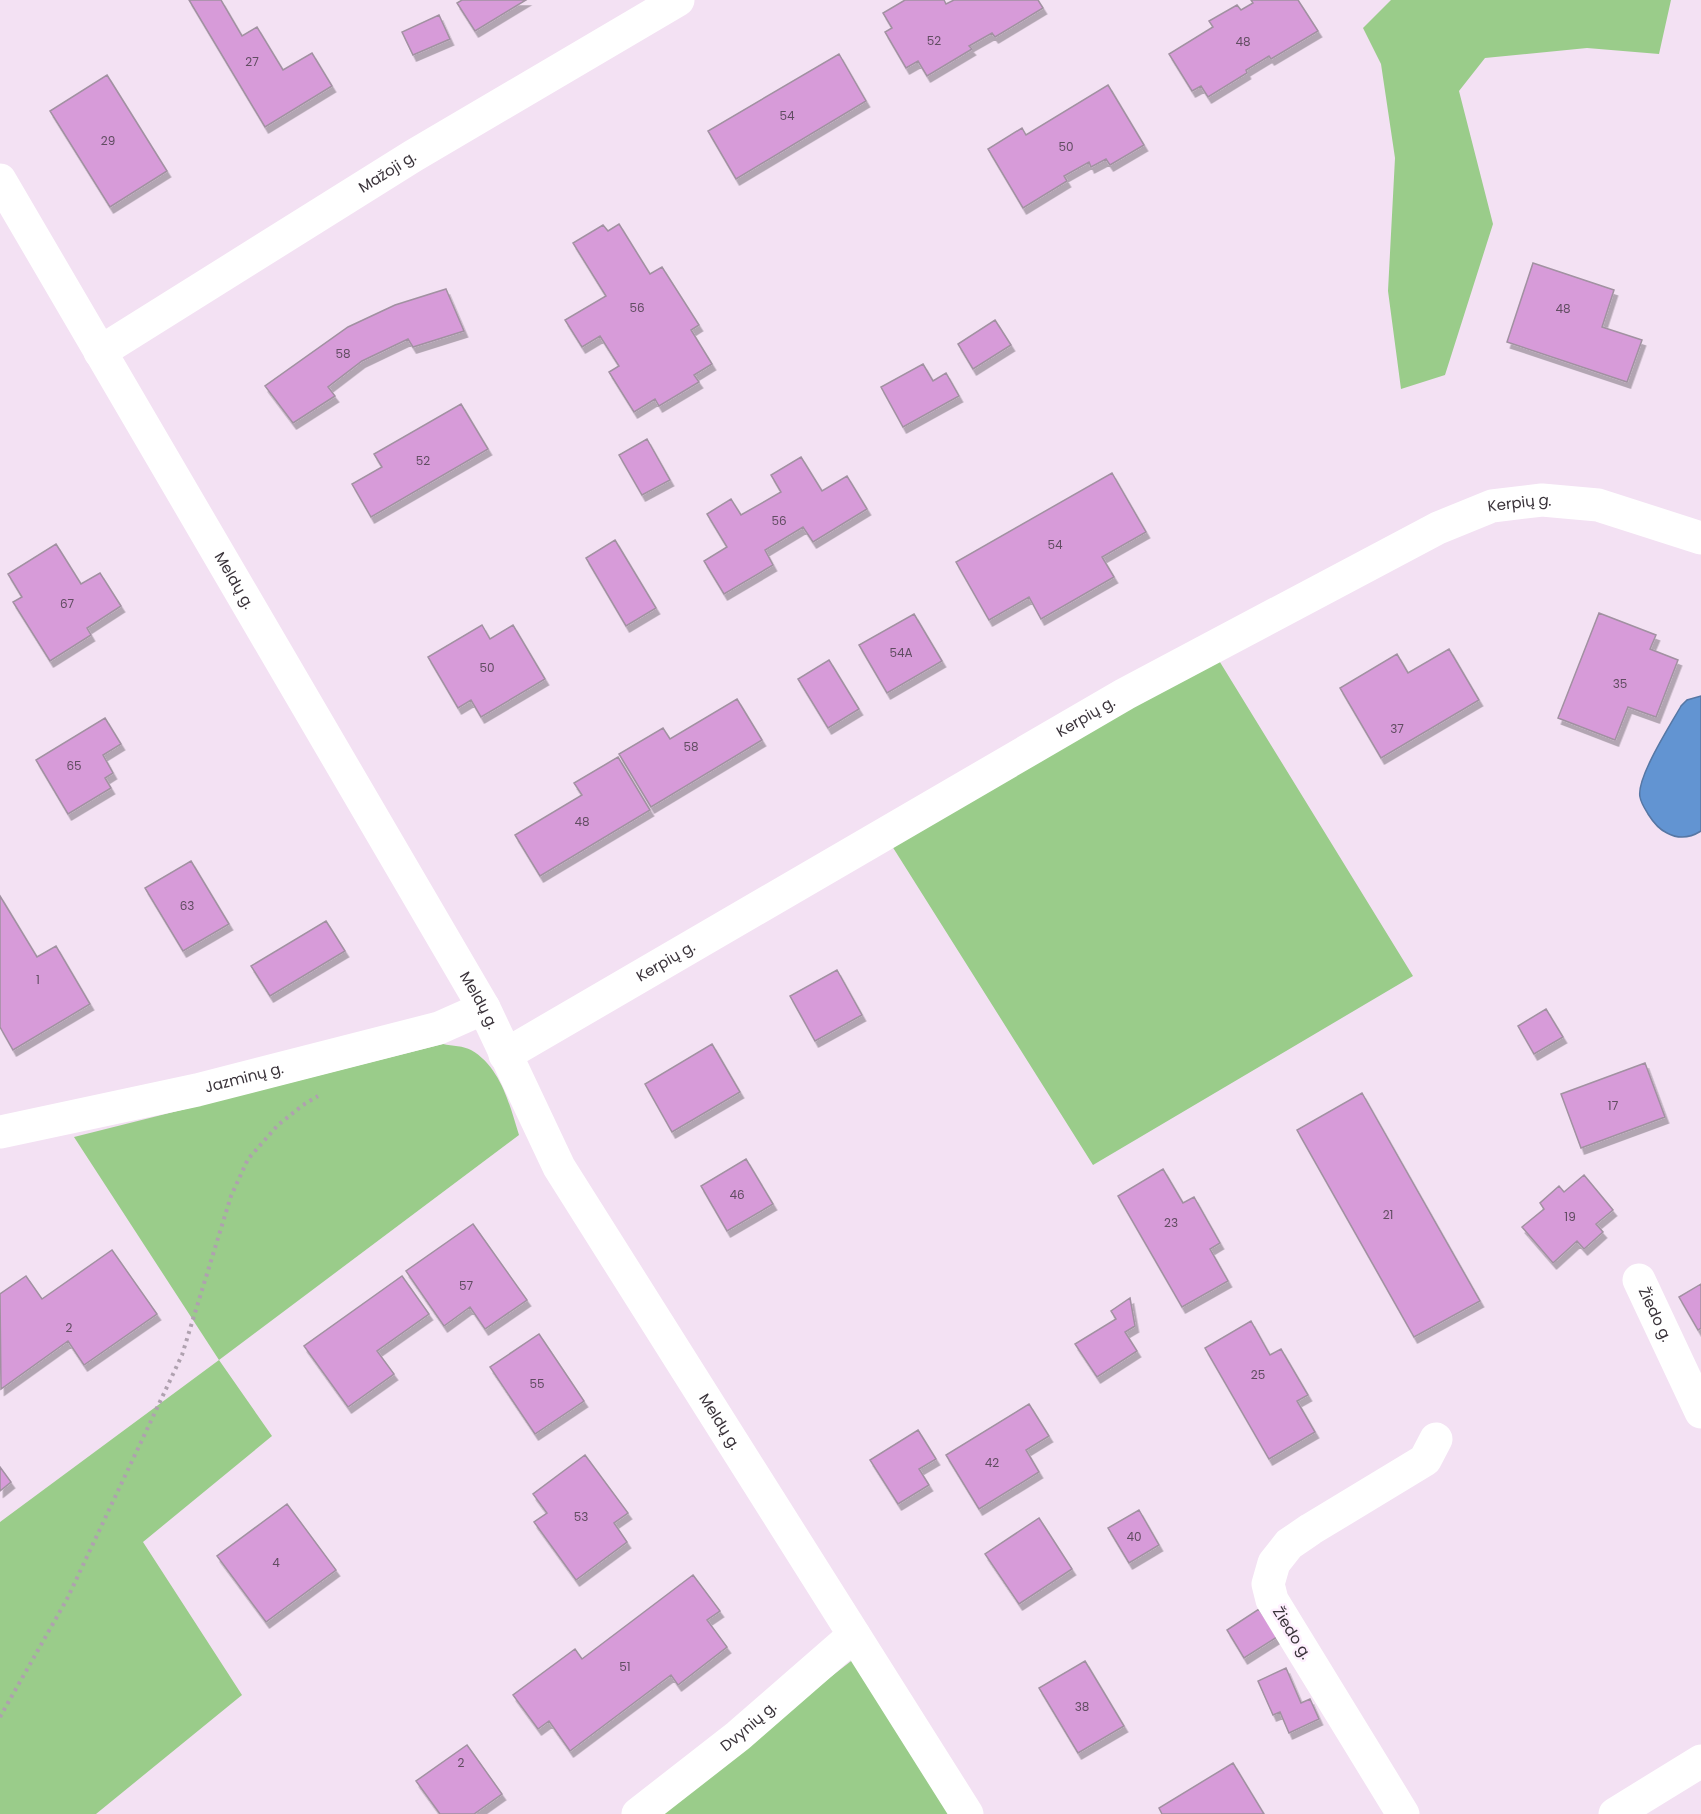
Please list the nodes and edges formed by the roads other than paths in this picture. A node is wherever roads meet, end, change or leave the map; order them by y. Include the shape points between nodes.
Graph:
1 (678, 0) edge
2 (0, 180) edge
3 (100, 352) junction
4 (1701, 538) edge
5 (484, 1008) junction
6 (505, 1055) junction
7 (0, 1132) edge
8 (1639, 1280) dead end
9 (1701, 1412) edge
10 (1436, 1438) dead end
11 (854, 1635) junction
12 (1701, 1761) edge
13 (638, 1814) edge
14 (967, 1814) edge
15 (1403, 1814) edge
16 (1615, 1814) edge

1 - 3 street, Mažoji g. via 412,157
2 - 3 street, Meldų g.
3 - 5 street, Meldų g.
4 - 6 street, Kerpių g. via 1598,506 1542,500 1492,506 1438,528 1125,694
5 - 6 street, Meldų g.
5 - 7 street, Jazminų g. via 439,1028 197,1090
6 - 11 street, Meldų g. via 559,1167
8 - 9 street, Žiedo g.
10 - 15 street, Žiedo g. via 1425,1460 1289,1545 1274,1563 1268,1584 1272,1600
11 - 13 street, Dvynių g. via 738,1736
11 - 14 street, Meldų g.
12 - 16 street

